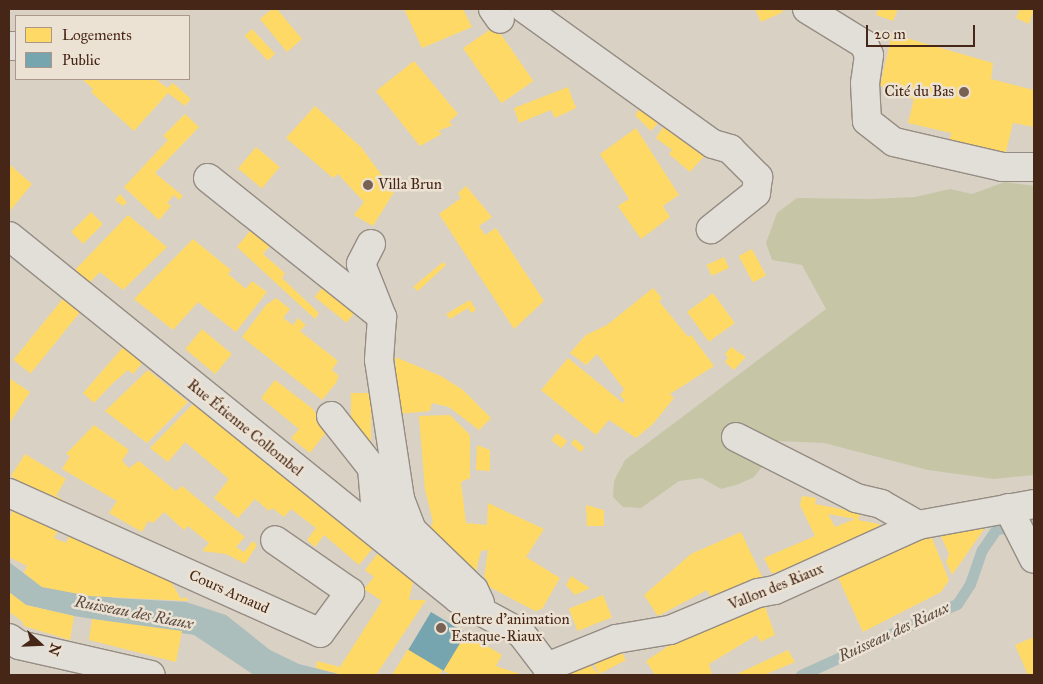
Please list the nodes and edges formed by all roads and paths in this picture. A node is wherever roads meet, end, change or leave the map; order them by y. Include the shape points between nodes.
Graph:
1 (525, 9) edge
2 (808, 9) edge
3 (1034, 167) edge
4 (208, 178) dead end
5 (711, 230) dead end
6 (9, 236) edge
7 (371, 244) dead end
8 (382, 317) junction
9 (331, 416) dead end
10 (736, 437) dead end
11 (9, 493) edge
12 (1018, 510) edge
13 (918, 525) junction
14 (412, 530) junction
15 (275, 540) dead end
16 (1032, 554) edge
17 (486, 613) junction
18 (9, 638) edge
19 (548, 671) edge
20 (151, 675) edge

1 - 5 street via 713,144 730,148 758,176 756,193
2 - 3 street via 864,44 869,55 865,84 867,121 894,142 1002,167
4 - 8 street
6 - 17 street, Rue Étienne Collombel via 458,599
7 - 8 street via 362,264
8 - 14 street via 379,360 386,418 400,499
9 - 14 street via 372,468 376,500 389,518
10 - 13 street via 856,498 881,504
11 - 15 street, Cours Arnaud via 320,633 350,592
12 - 13 street, Vallon des Riaux
12 - 16 street
13 - 19 street, Vallon des Riaux via 775,590 758,593 670,630 616,639
14 - 17 street via 474,590
17 - 19 street, Rue Étienne Collombel via 521,633
18 - 20 street via 19,645

